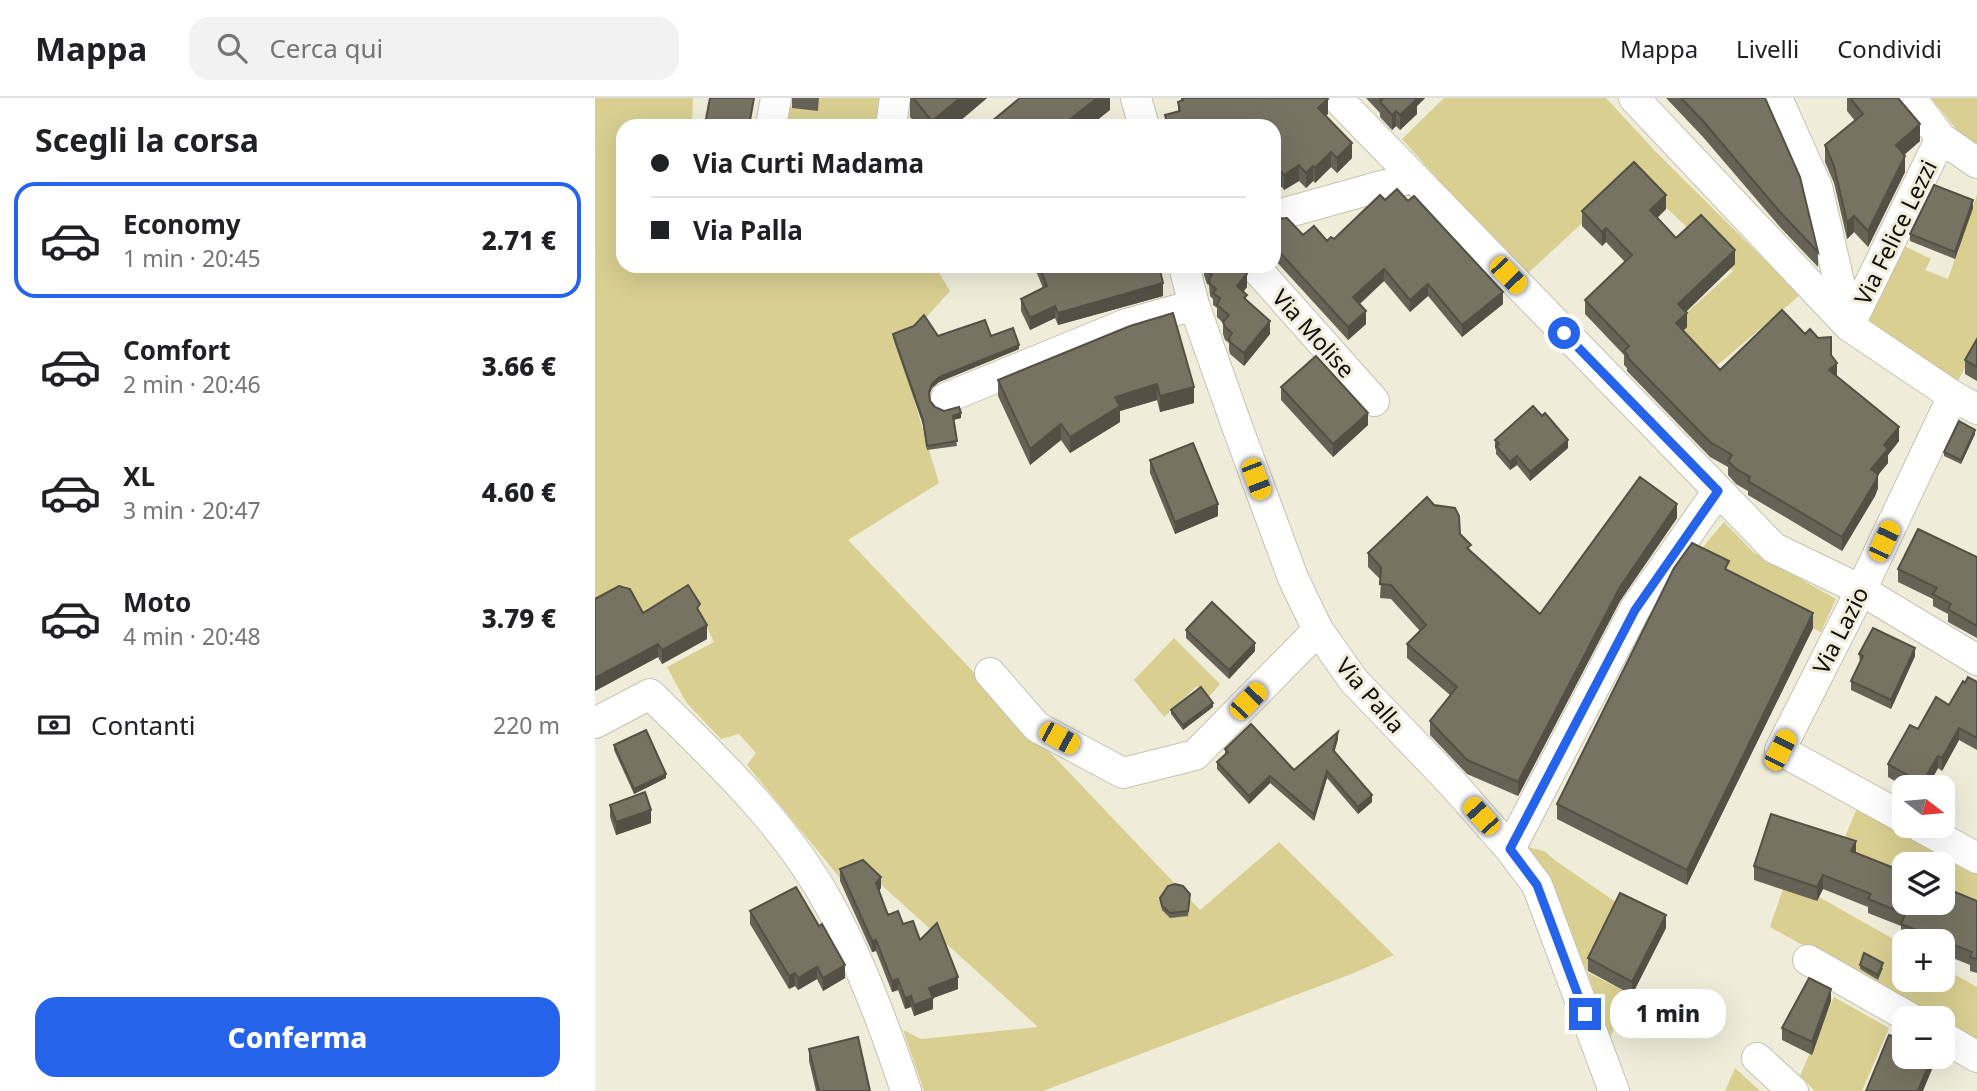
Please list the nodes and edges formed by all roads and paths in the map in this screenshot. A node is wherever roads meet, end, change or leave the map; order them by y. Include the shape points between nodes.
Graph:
1 (776, 98) edge
2 (895, 98) edge
3 (1338, 98) edge
4 (1634, 98) edge
5 (1777, 98) edge
6 (1911, 98) edge
7 (772, 119) edge
8 (892, 119) edge
9 (1941, 138) junction
10 (1977, 163) edge
11 (1414, 177) junction
12 (1281, 214) edge
13 (1186, 273) edge
14 (1260, 273) edge
15 (1194, 305) junction
16 (1849, 326) junction
17 (946, 398) dead end
18 (1374, 401) dead end
19 (1965, 403) edge
20 (1718, 491) junction
21 (1861, 590) junction
22 (1318, 630) junction
23 (1977, 660) edge
24 (990, 673) dead end
25 (595, 723) edge
26 (1892, 811) edge
27 (1941, 838) edge
28 (1510, 849) junction
29 (1977, 858) edge
30 (1808, 960) dead end
31 (1892, 1008) edge
32 (1955, 1044) edge
33 (1977, 1057) edge
34 (1757, 1058) dead end
35 (906, 1091) edge
36 (1614, 1091) edge
37 (1793, 1091) edge

1 - 7 street
2 - 8 street
3 - 11 street
4 - 16 street
5 - 16 street via 1817,187
6 - 9 street
9 - 10 street
9 - 16 street, Via Felice Lezzi
11 - 12 street
11 - 20 street
13 - 15 street, Via Palla
14 - 18 street, Via Molise
15 - 17 street via 1124,325
15 - 22 street, Via Palla via 1293,578
16 - 19 street
19 - 21 street, Via Lazio
20 - 21 street via 1774,548
20 - 28 street via 1635,610
21 - 23 street
21 - 26 street, Via Lazio via 1780,750
22 - 24 street via 1195,755 1123,773 1037,727
22 - 28 street, Via Palla via 1353,681
25 - 35 street via 650,694 723,765 784,836 829,903 880,1013
27 - 29 street
28 - 36 street, Via Palla via 1537,885
30 - 31 street
32 - 33 street
34 - 37 street

